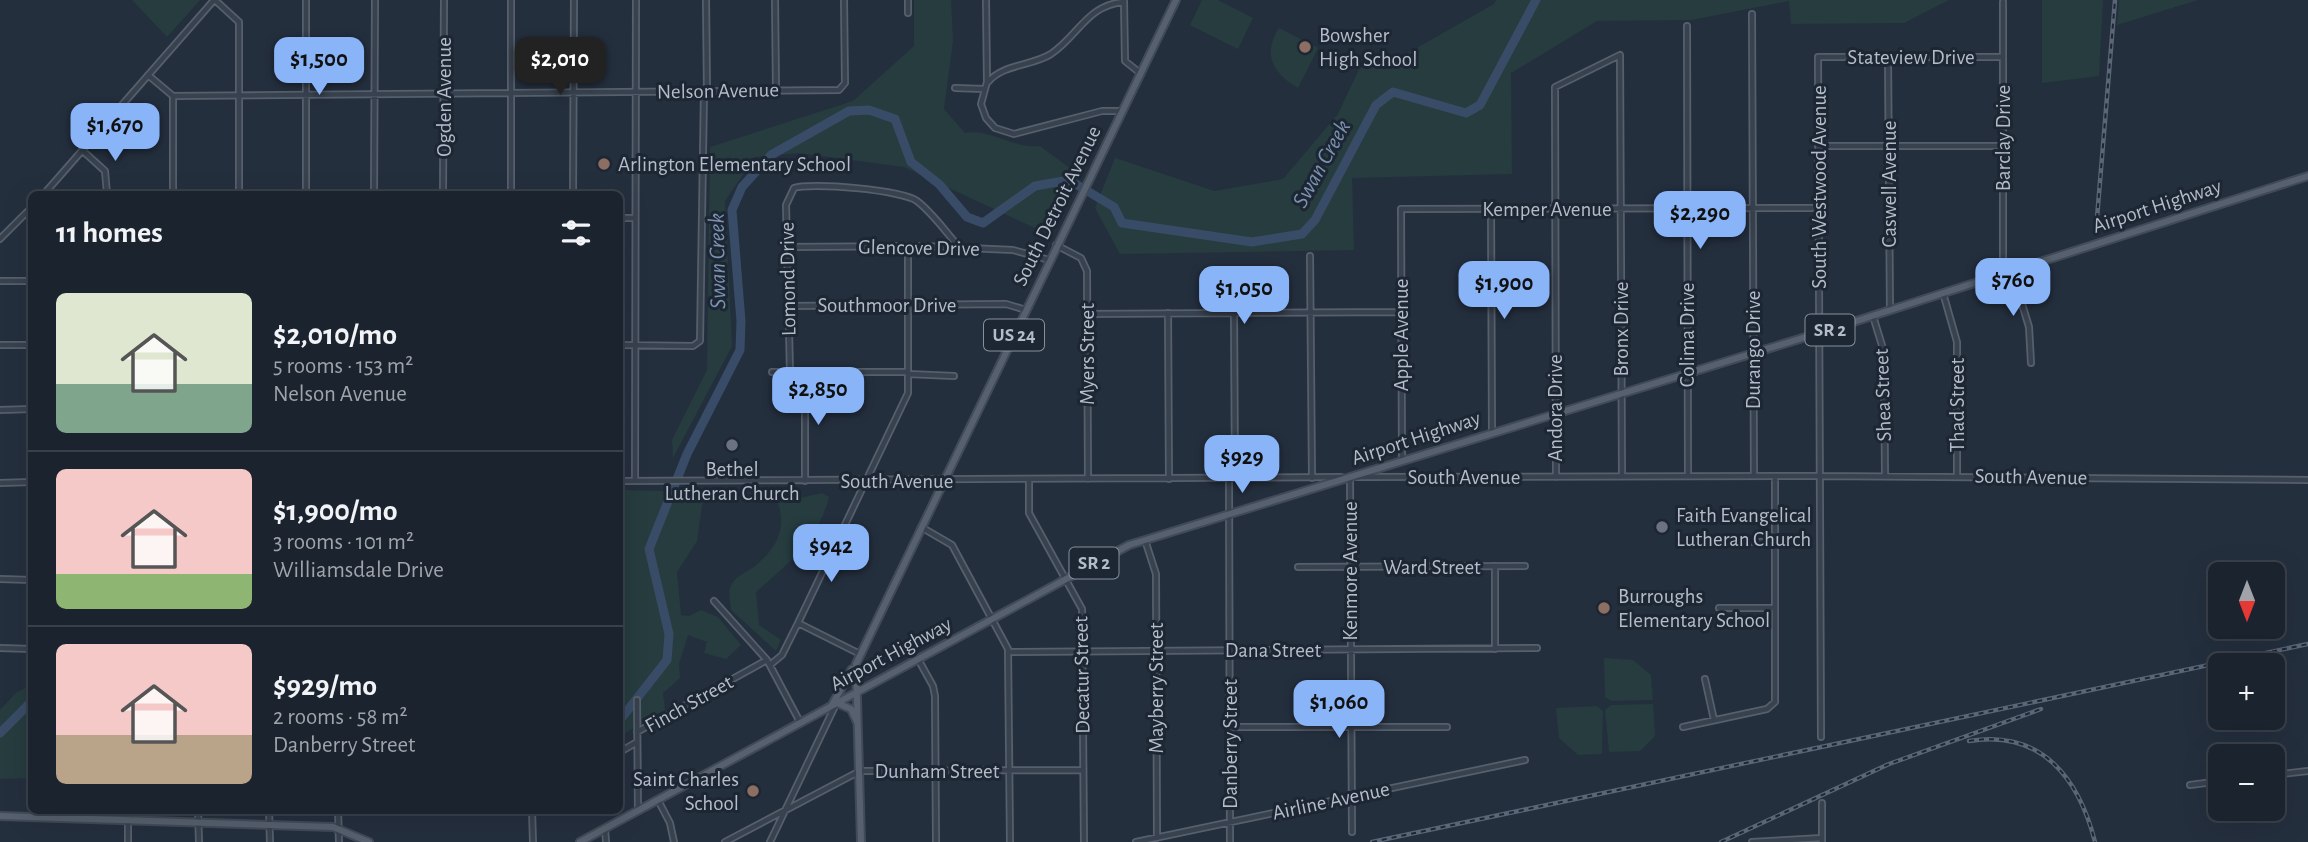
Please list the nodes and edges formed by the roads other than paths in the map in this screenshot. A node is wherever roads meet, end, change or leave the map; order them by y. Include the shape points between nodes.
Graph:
1 (215, 0) edge
2 (306, 0) edge
3 (375, 0) edge
4 (444, 0) edge
5 (512, 0) edge
6 (574, 0) edge
7 (636, 0) edge
8 (706, 0) edge
9 (775, 0) edge
10 (845, 0) edge
11 (908, 0) edge
12 (986, 0) edge
13 (1177, 0) edge
14 (1124, 1) edge
15 (2003, 2) edge
16 (908, 13) dead end
17 (1752, 14) dead end
18 (1687, 26) dead end
19 (1818, 57) joint
20 (1888, 57) junction
21 (2003, 57) junction
22 (1140, 73) junction
23 (148, 75) junction
24 (987, 82) junction
25 (1555, 87) joint
26 (955, 89) dead end
27 (984, 89) junction
28 (776, 90) junction
29 (706, 91) junction
30 (573, 92) junction
31 (635, 92) junction
32 (444, 93) junction
33 (511, 93) junction
34 (375, 94) junction
35 (306, 95) junction
36 (173, 96) junction
37 (239, 96) junction
38 (1122, 111) junction
39 (1818, 146) junction
40 (1889, 146) junction
41 (2003, 146) junction
42 (83, 152) junction
43 (2308, 176) edge
44 (47, 191) edge
45 (107, 191) edge
46 (173, 191) edge
47 (239, 191) edge
48 (306, 191) edge
49 (374, 191) edge
50 (443, 191) edge
51 (511, 191) edge
52 (573, 191) edge
53 (1687, 208) junction
54 (1753, 208) junction
55 (1818, 208) junction
56 (1401, 209) joint
57 (1491, 209) junction
58 (1555, 209) junction
59 (1621, 209) junction
60 (28, 211) edge
61 (623, 218) edge
62 (635, 218) junction
63 (0, 239) edge
64 (908, 246) junction
65 (1056, 246) junction
66 (788, 247) junction
67 (961, 249) junction
68 (1310, 256) dead end
69 (1049, 260) junction
70 (2011, 271) junction
71 (2003, 274) junction
72 (0, 281) edge
73 (28, 281) edge
74 (1943, 293) junction
75 (789, 306) junction
76 (908, 306) junction
77 (1026, 310) junction
78 (1890, 311) junction
79 (1401, 312) junction
80 (1168, 313) junction
81 (1234, 313) junction
82 (1311, 313) junction
83 (1087, 314) junction
84 (1873, 316) junction
85 (1819, 333) junction
86 (0, 345) edge
87 (28, 345) edge
88 (623, 345) edge
89 (635, 345) junction
90 (1754, 353) junction
91 (2031, 363) dead end
92 (772, 372) dead end
93 (790, 372) junction
94 (805, 372) junction
95 (908, 373) junction
96 (1687, 373) junction
97 (954, 376) dead end
98 (1621, 393) junction
99 (28, 409) edge
100 (0, 410) edge
101 (1555, 413) junction
102 (1492, 433) junction
103 (1402, 460) junction
104 (1622, 476) junction
105 (1688, 476) junction
106 (1754, 476) junction
107 (1775, 476) junction
108 (1820, 476) junction
109 (1885, 476) junction
110 (1350, 477) junction
111 (1556, 477) junction
112 (1958, 477) junction
113 (1232, 478) junction
114 (1312, 478) junction
115 (1088, 479) junction
116 (1169, 479) junction
117 (944, 480) junction
118 (1029, 480) junction
119 (2308, 480) edge
120 (623, 481) edge
121 (635, 481) junction
122 (805, 481) junction
123 (867, 481) junction
124 (28, 482) edge
125 (0, 483) edge
126 (1229, 513) junction
127 (922, 527) junction
128 (1145, 540) junction
129 (1719, 542) dead end
130 (1775, 542) junction
131 (1495, 566) junction
132 (1525, 566) dead end
133 (1297, 567) dead end
134 (1350, 567) junction
135 (1065, 578) junction
136 (0, 579) edge
137 (28, 580) edge
138 (714, 601) dead end
139 (1719, 608) dead end
140 (1776, 608) junction
141 (992, 619) junction
142 (798, 623) junction
143 (0, 648) edge
144 (1537, 648) dead end
145 (28, 649) edge
146 (1351, 649) junction
147 (1495, 649) junction
148 (1082, 650) junction
149 (1156, 650) junction
150 (1230, 650) junction
151 (1008, 652) junction
152 (860, 654) junction
153 (918, 659) junction
154 (769, 662) junction
155 (856, 664) junction
156 (1706, 679) dead end
157 (856, 692) junction
158 (637, 700) dead end
159 (834, 704) junction
160 (1714, 720) junction
161 (800, 722) junction
162 (1447, 726) dead end
163 (1230, 727) junction
164 (1351, 727) junction
165 (1683, 727) dead end
166 (860, 730) junction
167 (637, 732) junction
168 (1821, 737) dead end
169 (637, 742) junction
170 (623, 750) edge
171 (1525, 760) dead end
172 (936, 770) junction
173 (1009, 770) junction
174 (1083, 770) junction
175 (860, 771) junction
176 (2308, 771) edge
177 (2285, 774) edge
178 (2208, 783) edge
179 (2190, 785) dead end
180 (1352, 797) junction
181 (658, 800) junction
182 (1822, 803) dead end
183 (785, 810) junction
184 (638, 811) junction
185 (71, 814) edge
186 (198, 814) edge
187 (269, 814) edge
188 (338, 814) edge
189 (532, 814) edge
190 (0, 816) edge
191 (128, 820) junction
192 (1230, 822) junction
193 (198, 823) junction
194 (269, 825) junction
195 (338, 828) junction
196 (605, 828) junction
197 (1352, 832) dead end
198 (1157, 838) junction
199 (1822, 840) edge
200 (128, 842) edge
201 (198, 842) edge
202 (270, 842) edge
203 (339, 842) edge
204 (369, 842) edge
205 (533, 842) edge
206 (580, 842) edge
207 (606, 842) edge
208 (674, 842) edge
209 (725, 842) edge
210 (770, 842) edge
211 (861, 842) edge
212 (936, 842) edge
213 (1010, 842) edge
214 (1084, 842) edge
215 (1136, 842) edge
216 (1230, 842) edge
217 (1752, 842) edge

1 - 23 street
1 - 37 street via 239,22
2 - 35 street
3 - 34 street
4 - 32 street, Ogden Avenue
5 - 33 street
6 - 30 street
7 - 31 street
8 - 29 street
9 - 28 street
10 - 28 street, Nelson Avenue via 843,88
11 - 16 street
12 - 24 street
13 - 22 main road, South Detroit Avenue / US 24
14 - 22 street via 1125,61
14 - 24 street via 1091,13 1048,56 996,74
15 - 21 street, Barclay Drive
17 - 54 street, Durango Drive
18 - 53 street, Colima Drive
19 - 20 street, Stateview Drive
19 - 39 street, South Westwood Avenue
20 - 21 street, Stateview Drive
20 - 40 street, Caswell Avenue
21 - 41 street, Barclay Drive
22 - 38 main road, South Detroit Avenue / US 24
23 - 36 street
23 - 42 street
24 - 27 street
25 - 58 street, Andora Drive
25 - 59 street, Bronx Drive via 1620,55
26 - 27 street
27 - 38 street via 981,104 986,118 1008,134 1102,111
28 - 29 street, Nelson Avenue
29 - 31 street, Nelson Avenue
29 - 89 street via 702,336 697,345
30 - 31 street, Nelson Avenue
30 - 33 street, Nelson Avenue
30 - 52 street
31 - 62 street
32 - 33 street, Nelson Avenue
32 - 34 street, Nelson Avenue
32 - 50 street, Ogden Avenue
33 - 51 street
34 - 35 street, Nelson Avenue
34 - 49 street
35 - 37 street, Nelson Avenue
35 - 48 street
36 - 37 street, Nelson Avenue
36 - 46 street
37 - 47 street
38 - 65 main road, South Detroit Avenue / US 24
39 - 40 street
39 - 55 street, South Westwood Avenue
40 - 41 street
40 - 78 street, Caswell Avenue
41 - 71 street, Barclay Drive
42 - 44 street
42 - 45 street via 105,171
43 - 70 main road, Airport Highway / SR 2
53 - 54 street, Kemper Avenue
53 - 59 street, Kemper Avenue
53 - 96 street, Colima Drive
54 - 55 street, Kemper Avenue
54 - 90 street, Durango Drive
55 - 85 street, South Westwood Avenue
56 - 57 street, Kemper Avenue
56 - 79 street, Apple Avenue
57 - 58 street, Kemper Avenue
57 - 102 street
58 - 59 street, Kemper Avenue
58 - 101 street, Andora Drive
59 - 98 street, Bronx Drive
60 - 63 street
61 - 62 street
62 - 89 street
64 - 66 street, Glencove Drive
64 - 67 street, Glencove Drive
64 - 76 street
65 - 69 main road, South Detroit Avenue / US 24
65 - 83 street, Myers Street via 1085,263
66 - 67 street, Lomond Drive via 786,205 794,188 811,185 906,195
66 - 75 street, Lomond Drive
67 - 69 street, Glencove Drive via 1023,251
68 - 82 street
69 - 77 main road, South Detroit Avenue / US 24
70 - 71 main road, Airport Highway / SR 2
70 - 91 street via 2029,327
71 - 74 main road, Airport Highway / SR 2
72 - 73 street
74 - 78 main road, Airport Highway / SR 2
74 - 112 street, Thad Street via 1957,342
75 - 76 street, Southmoor Drive
75 - 93 street, Lomond Drive
76 - 77 street, Southmoor Drive via 1006,304
76 - 95 street
77 - 117 main road, South Detroit Avenue / US 24
78 - 84 main road, Airport Highway / SR 2
79 - 82 street
79 - 103 street, Apple Avenue
80 - 81 street
80 - 83 street
80 - 116 street
81 - 82 street
81 - 113 street, Danberry Street
82 - 114 street
83 - 115 street, Myers Street
84 - 85 main road, Airport Highway / SR 2
84 - 109 street, Shea Street via 1884,352
85 - 90 main road, Airport Highway / SR 2
85 - 108 street, South Westwood Avenue
86 - 87 street
88 - 89 street
89 - 121 street
90 - 96 main road, Airport Highway / SR 2
90 - 106 street, Durango Drive
92 - 93 street
93 - 94 street
94 - 95 street
94 - 122 street
95 - 97 street
95 - 123 street via 906,397
96 - 98 main road, Airport Highway / SR 2
96 - 105 street, Colima Drive
98 - 101 main road, Airport Highway / SR 2
98 - 104 street, Bronx Drive
99 - 100 street
101 - 102 main road, Airport Highway / SR 2
101 - 111 street, Andora Drive
102 - 103 main road, Airport Highway / SR 2
103 - 110 main road, Airport Highway / SR 2
104 - 105 street, South Avenue
104 - 111 street, South Avenue
105 - 106 street, South Avenue
106 - 107 street, South Avenue
107 - 108 street, South Avenue
107 - 130 street
108 - 109 street, South Avenue
108 - 168 street, South Westwood Avenue
109 - 112 street, South Avenue
110 - 111 street, South Avenue
110 - 114 street, South Avenue
110 - 126 main road, Airport Highway / SR 2
110 - 134 street, Kenmore Avenue
112 - 119 street, South Avenue
113 - 114 street, South Avenue
113 - 116 street, South Avenue
113 - 126 street, Danberry Street
115 - 116 street, South Avenue
115 - 118 street, South Avenue
117 - 118 street, South Avenue
117 - 123 street, South Avenue
117 - 127 main road, South Detroit Avenue / US 24
118 - 135 street, Decatur Street via 1029,513
120 - 121 street, South Avenue
121 - 122 street, South Avenue
122 - 123 street, South Avenue
123 - 142 street
124 - 125 street
126 - 128 main road, Airport Highway / SR 2
126 - 150 street, Danberry Street
127 - 141 street via 952,545
127 - 152 main road, South Detroit Avenue / US 24
128 - 135 main road, Airport Highway / SR 2
128 - 149 street, Mayberry Street via 1156,574
129 - 130 street
130 - 140 street
131 - 132 street, Ward Street
131 - 134 street, Ward Street
131 - 147 street
133 - 134 street, Ward Street
134 - 146 street, Kenmore Avenue
135 - 141 main road, Airport Highway / SR 2
135 - 148 street, Decatur Street via 1082,609
136 - 137 street
138 - 154 street
139 - 140 street
140 - 160 street via 1774,705
141 - 151 street
141 - 153 main road, Airport Highway / SR 2
142 - 152 street
142 - 154 street via 782,655
143 - 145 street
144 - 147 street, Dana Street
146 - 147 street, Dana Street
146 - 150 street, Dana Street
146 - 164 street, Kenmore Avenue
148 - 149 street, Dana Street
148 - 151 street, Dana Street
148 - 174 street, Decatur Street
149 - 150 street, Dana Street
149 - 198 street, Mayberry Street
150 - 163 street, Danberry Street
151 - 173 street
152 - 155 main road, US 24
153 - 157 main road, Airport Highway / SR 2
153 - 172 street via 933,686
154 - 161 street
154 - 167 street, Finch Street
155 - 157 main road, US 24
155 - 159 main road
156 - 160 street
157 - 159 main road, Airport Highway / SR 2
157 - 166 main road, US 24
158 - 167 street
159 - 161 main road, Airport Highway / SR 2
159 - 166 main road via 851,709
159 - 183 street
160 - 165 street
161 - 181 main road, Airport Highway / SR 2
162 - 164 street
163 - 164 street
163 - 192 street, Danberry Street
164 - 180 street, Kenmore Avenue
166 - 175 main road, US 24
167 - 169 street, Finch Street
169 - 170 street, Finch Street
169 - 184 street
171 - 180 street, Airline Avenue
172 - 173 street, Dunham Street
172 - 175 street, Dunham Street
172 - 212 street
173 - 174 street, Dunham Street
173 - 213 street
174 - 214 street, Decatur Street
175 - 183 street, Dunham Street
175 - 211 main road, US 24
176 - 177 street
178 - 179 street
180 - 192 street, Airline Avenue
180 - 197 street, Kenmore Avenue
181 - 184 main road, Airport Highway / SR 2
181 - 208 street
182 - 199 street
183 - 209 street, Dunham Street
183 - 210 street
184 - 196 main road, Airport Highway / SR 2
185 - 190 main road
185 - 191 main road
186 - 193 street
187 - 194 street
188 - 195 street
189 - 205 street
191 - 193 main road
191 - 200 street
192 - 198 street, Airline Avenue
192 - 216 street, Danberry Street
193 - 194 main road
193 - 201 street
194 - 195 main road
194 - 202 street
195 - 203 street
195 - 204 main road
196 - 206 main road, Airport Highway / SR 2
196 - 207 street
198 - 215 street, Airline Avenue
199 - 217 street

